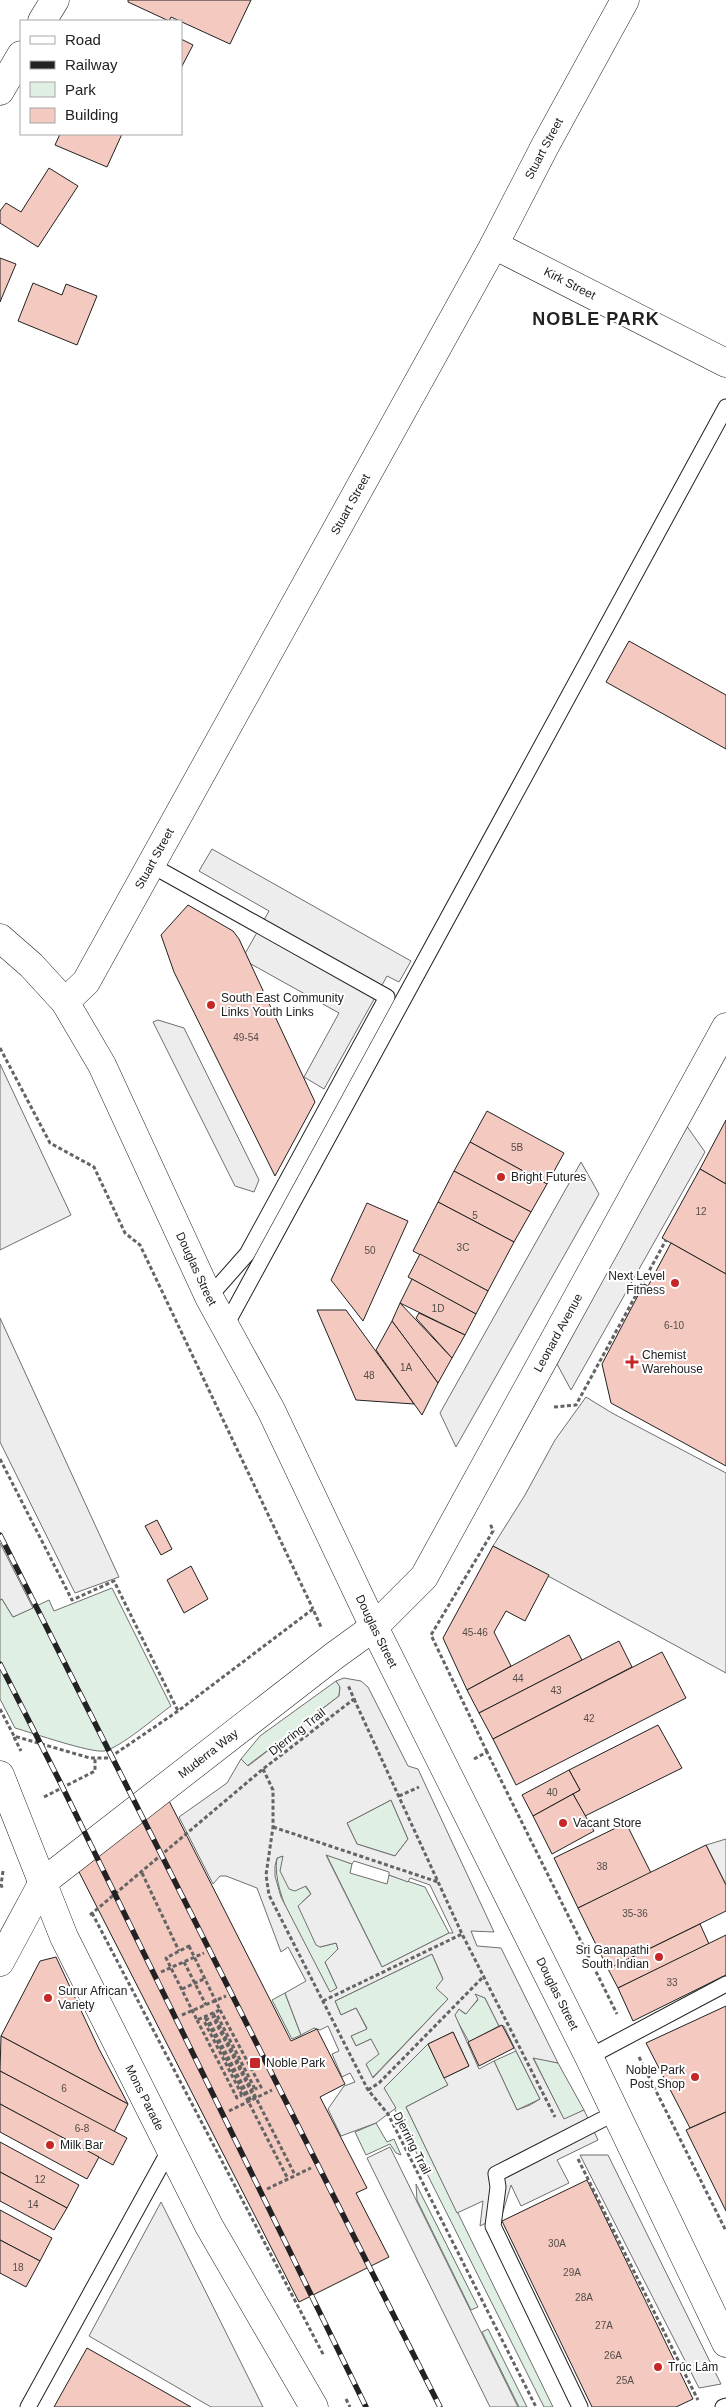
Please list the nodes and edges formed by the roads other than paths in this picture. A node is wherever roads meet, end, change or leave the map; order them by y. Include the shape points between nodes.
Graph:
1 (55, 0) edge
2 (625, 0) edge
3 (43, 20) edge
4 (20, 58) edge
5 (0, 91) edge
6 (494, 245) junction
7 (726, 363) edge
8 (726, 407) edge
9 (151, 865) junction
10 (0, 938) edge
11 (65, 1002) junction
12 (726, 1027) edge
13 (209, 1297) junction
14 (225, 1327) junction
15 (374, 1627) junction
16 (1, 1781) edge
17 (43, 1882) junction
18 (0, 1962) edge
19 (726, 1984) edge
20 (589, 2057) junction
21 (615, 2113) junction
22 (170, 2149) junction
23 (726, 2343) edge
24 (28, 2407) edge
25 (314, 2407) edge
26 (580, 2407) edge

1 - 3 street
2 - 6 street, Stuart Street via 544,146
4 - 5 street
6 - 7 street, Kirk Street
6 - 9 street, Stuart Street
8 - 14 lane
9 - 11 street, Stuart Street via 86,982
9 - 13 lane via 387,996 247,1254
10 - 11 street, Douglas Street via 31,965
11 - 13 street, Douglas Street via 102,1065
12 - 15 street, Leonard Avenue via 424,1577
13 - 14 street, Douglas Street
14 - 15 street, Douglas Street via 271,1410
15 - 17 street, Muderra Way
15 - 20 street, Douglas Street
16 - 17 street, Mons Parade
17 - 18 street
17 - 22 street, Mons Parade via 64,1936
19 - 20 lane
20 - 21 street, Douglas Street
21 - 23 street, Douglas Street
21 - 26 lane via 496,2174 498,2187 493,2226
22 - 24 lane
22 - 25 street, Mons Parade via 217,2240

